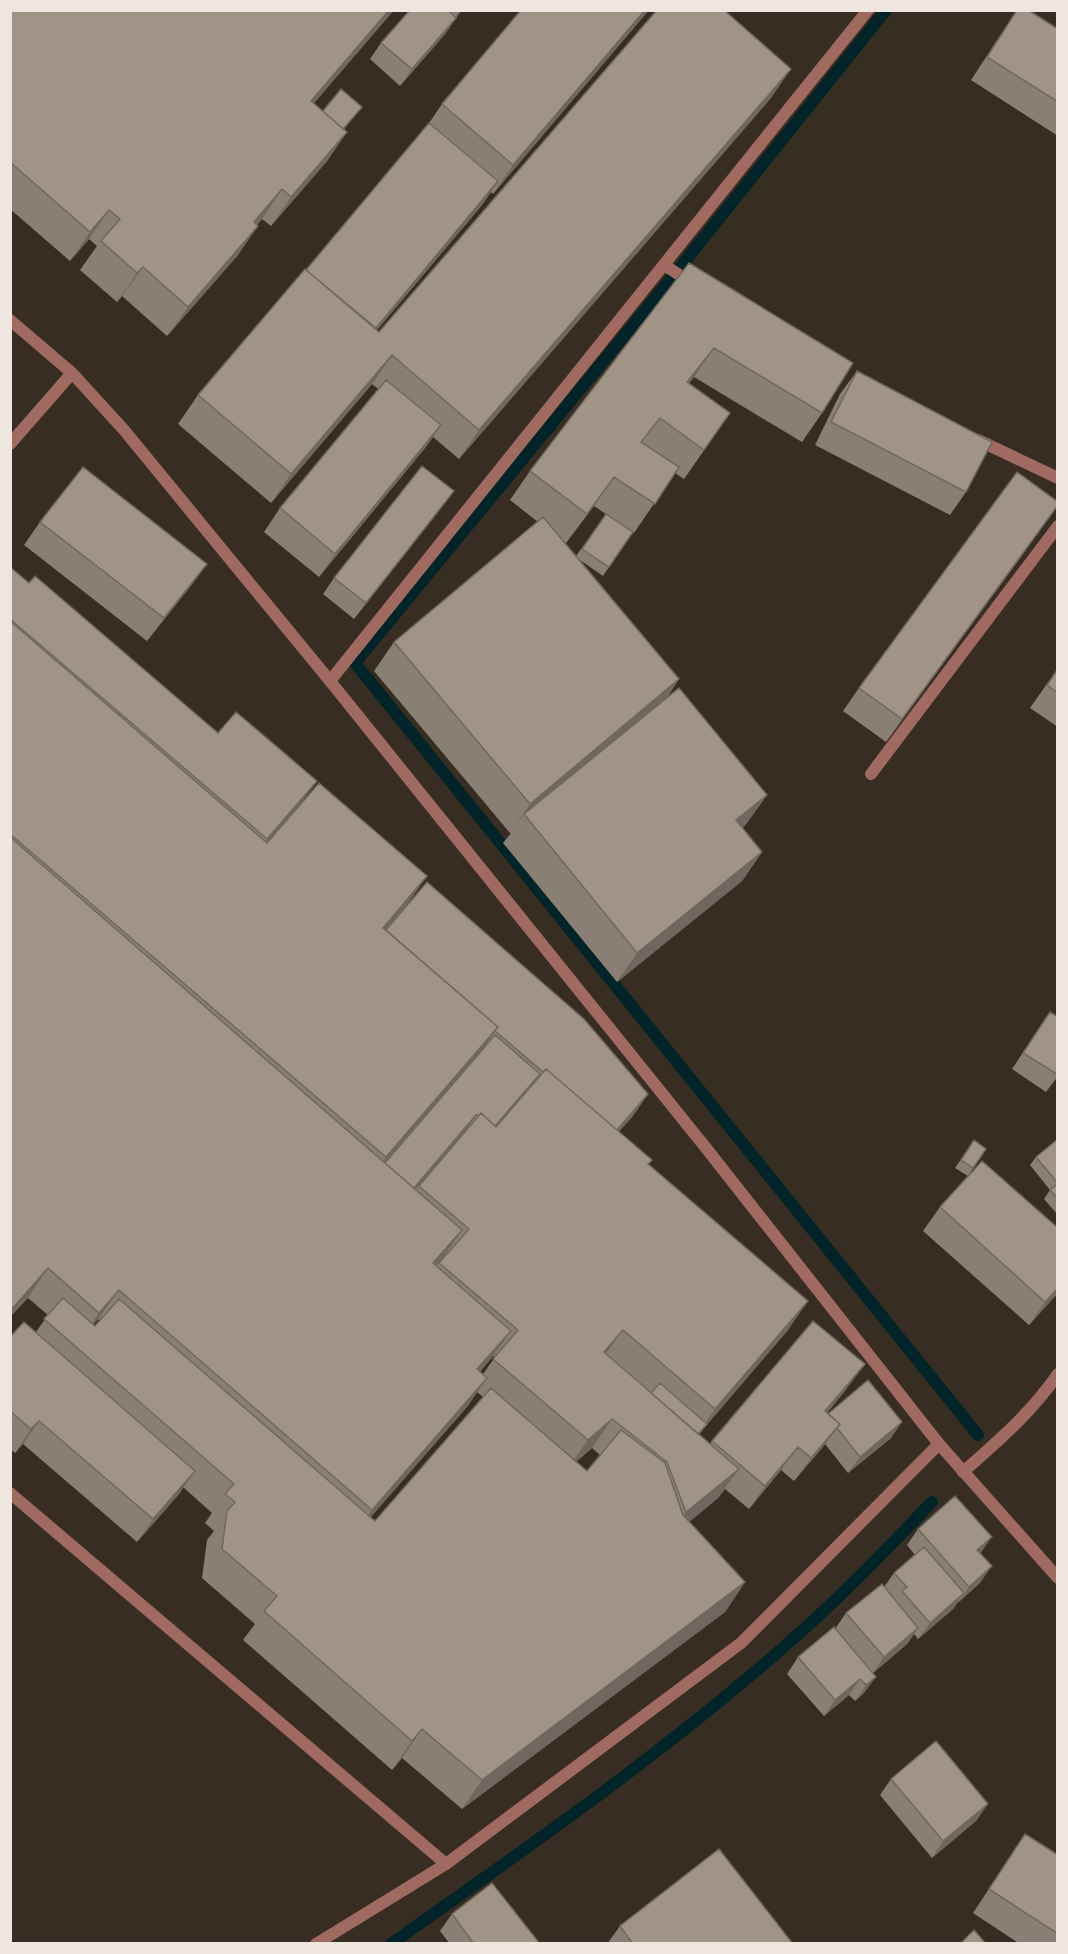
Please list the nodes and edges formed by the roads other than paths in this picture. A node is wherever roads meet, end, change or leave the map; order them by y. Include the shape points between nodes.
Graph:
1 (868, 10) edge
2 (667, 267) junction
3 (702, 289) edge
4 (10, 320) edge
5 (72, 373) junction
6 (972, 437) edge
7 (10, 444) edge
8 (1058, 478) edge
9 (1058, 526) edge
10 (330, 681) junction
11 (871, 774) dead end
12 (1058, 1374) edge
13 (939, 1444) junction
14 (963, 1472) junction
15 (10, 1493) edge
16 (1058, 1578) edge
17 (446, 1864) junction
18 (316, 1944) edge

1 - 2 street
2 - 3 street
2 - 10 street
4 - 5 street
5 - 7 street
5 - 10 street via 124,430
6 - 8 street
9 - 11 street
10 - 13 street
12 - 14 street via 1039,1400
13 - 14 street
13 - 17 street via 741,1643
14 - 16 street
15 - 17 street
17 - 18 street

